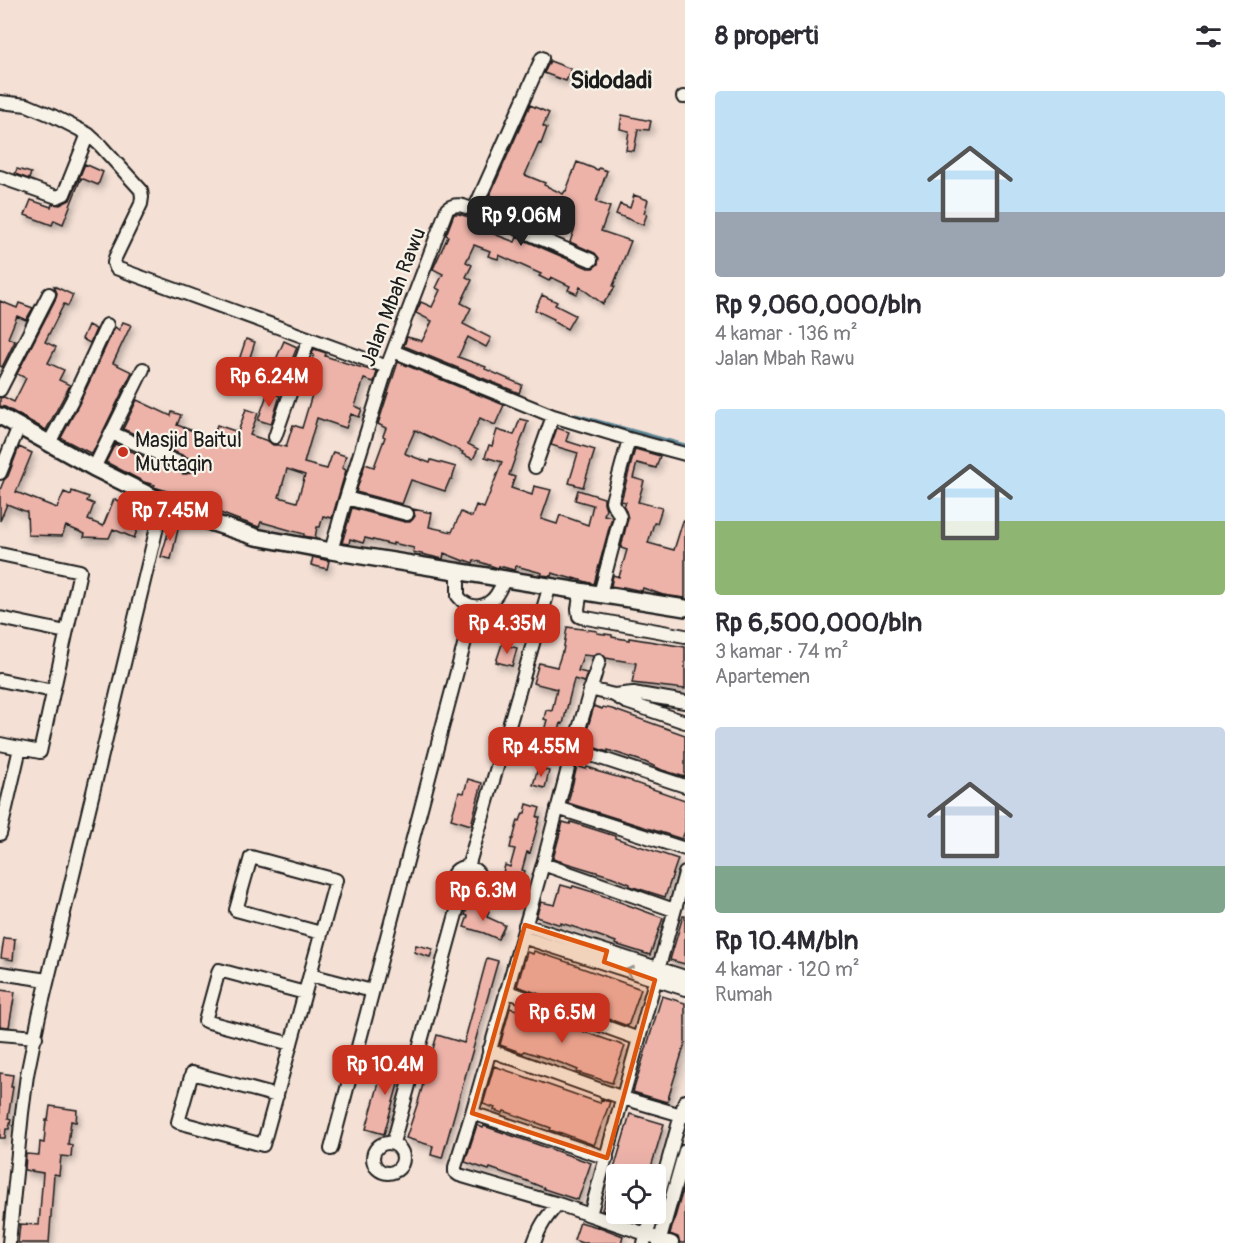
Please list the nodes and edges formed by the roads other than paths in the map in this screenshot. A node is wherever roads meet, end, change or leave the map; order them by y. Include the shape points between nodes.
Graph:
1 (542, 58) dead end
2 (0, 102) edge
3 (87, 137) junction
4 (0, 177) edge
5 (474, 210) junction
6 (591, 261) dead end
7 (49, 294) dead end
8 (107, 325) dead end
9 (308, 342) junction
10 (393, 351) junction
11 (387, 367) junction
12 (143, 369) dead end
13 (0, 390) edge
14 (0, 416) edge
15 (553, 416) junction
16 (19, 426) junction
17 (112, 433) junction
18 (275, 437) dead end
19 (629, 439) junction
20 (49, 443) junction
21 (685, 454) edge
22 (186, 466) dead end
23 (536, 467) dead end
24 (94, 468) junction
25 (0, 473) edge
26 (346, 498) junction
27 (163, 502) junction
28 (407, 514) dead end
29 (331, 550) junction
30 (0, 554) edge
31 (458, 571) junction
32 (505, 579) junction
33 (550, 585) junction
34 (581, 590) junction
35 (600, 594) junction
36 (474, 607) junction
37 (685, 608) edge
38 (0, 618) edge
39 (66, 632) junction
40 (685, 636) edge
41 (600, 661) dead end
42 (0, 680) edge
43 (590, 689) junction
44 (53, 691) junction
45 (614, 695) junction
46 (685, 702) edge
47 (685, 722) edge
48 (0, 744) edge
49 (20, 748) junction
50 (573, 749) junction
51 (685, 786) edge
52 (557, 808) junction
53 (0, 834) edge
54 (685, 849) edge
55 (543, 864) junction
56 (468, 867) junction
57 (685, 873) edge
58 (461, 896) junction
59 (674, 910) junction
60 (524, 931) junction
61 (321, 933) junction
62 (0, 973) edge
63 (657, 974) junction
64 (310, 975) junction
65 (685, 977) edge
66 (0, 980) edge
67 (46, 984) junction
68 (685, 989) edge
69 (372, 991) junction
70 (506, 991) junction
71 (305, 993) junction
72 (0, 1034) edge
73 (36, 1037) junction
74 (639, 1039) junction
75 (291, 1044) junction
76 (489, 1050) junction
77 (277, 1096) junction
78 (623, 1098) junction
79 (685, 1101) edge
80 (472, 1113) junction
81 (683, 1115) edge
82 (393, 1143) dead end
83 (331, 1149) dead end
84 (685, 1151) edge
85 (607, 1158) junction
86 (666, 1171) edge
87 (558, 1204) junction
88 (590, 1215) junction
89 (650, 1224) edge
90 (645, 1239) edge
91 (664, 1242) edge
92 (9, 1243) edge
93 (534, 1243) edge

1 - 5 street
2 - 3 street via 27,105
3 - 4 street via 61,196
3 - 9 street via 100,145 141,190 141,204 115,258 116,268
5 - 6 street
5 - 10 street, Jalan Mbah Rawu via 458,204 447,209
7 - 13 street
8 - 20 street
9 - 11 street
9 - 18 street
10 - 11 street, Jalan Mbah Rawu
10 - 15 street
11 - 26 street, Jalan Mbah Rawu
12 - 17 street
14 - 16 street
15 - 19 street
15 - 23 street
16 - 20 street
16 - 25 street
17 - 22 street
17 - 24 street
19 - 21 street
19 - 35 street via 612,501 620,518
20 - 24 street
24 - 27 street
26 - 28 street
26 - 29 street, Jalan Mbah Rawu
27 - 29 street via 256,537
27 - 67 street
29 - 31 street
30 - 39 street via 80,571
31 - 32 street
31 - 36 street via 458,596
32 - 33 street
32 - 36 street via 494,599
33 - 34 street
33 - 56 street
34 - 35 street
34 - 40 street via 581,617
35 - 37 street
36 - 69 street
38 - 39 street
39 - 44 street
41 - 43 street
42 - 44 street
43 - 45 street
43 - 50 street
44 - 49 street via 40,752
45 - 46 street via 633,693
45 - 47 street
48 - 49 street
49 - 53 street
50 - 51 street
50 - 52 street
52 - 54 street
52 - 55 street
55 - 59 street
55 - 60 street
56 - 58 street via 461,867 452,876 452,888
56 - 58 street via 480,874 482,882 475,894
57 - 59 street
58 - 82 street
59 - 63 street
60 - 63 street
60 - 70 street
61 - 61 street via 336,880 251,857 237,910
61 - 64 street
62 - 67 street
63 - 65 street
63 - 68 street
63 - 74 street
64 - 69 street
64 - 71 street
66 - 67 street
67 - 73 street
69 - 83 street
70 - 74 street
70 - 76 street
71 - 75 street
71 - 75 street via 219,970 207,1010 205,1021
72 - 73 street
73 - 92 street via 22,1113
74 - 78 street
75 - 77 street
76 - 78 street
76 - 80 street
77 - 77 street via 192,1073 178,1122 263,1144
78 - 81 street
78 - 85 street
79 - 81 street
80 - 85 street
80 - 87 street via 455,1172
81 - 86 street
84 - 91 street
85 - 88 street
87 - 88 street
87 - 93 street via 540,1226
88 - 90 street
89 - 90 street
90 - 91 street

